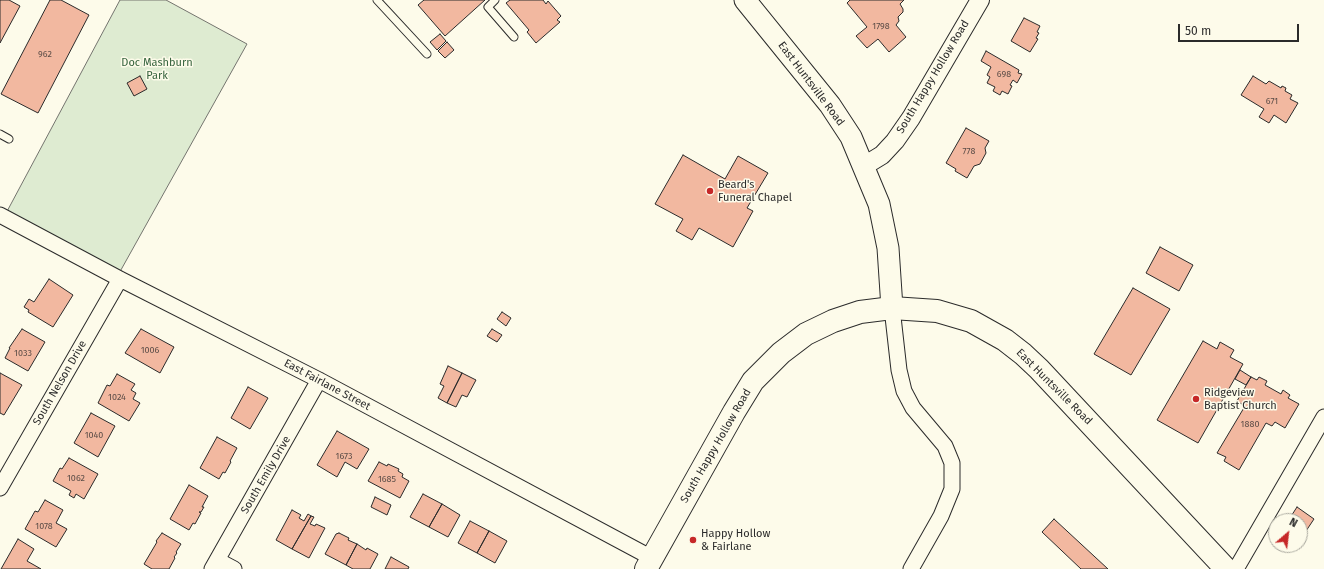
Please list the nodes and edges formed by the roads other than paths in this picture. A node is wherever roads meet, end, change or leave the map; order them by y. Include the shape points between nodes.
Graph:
1 (377, 0) edge
2 (495, 0) edge
3 (745, 0) edge
4 (980, 0) edge
5 (514, 37) dead end
6 (426, 54) dead end
7 (0, 134) edge
8 (9, 139) dead end
9 (864, 166) junction
10 (0, 215) edge
11 (120, 279) junction
12 (892, 308) junction
13 (319, 380) junction
14 (1324, 417) edge
15 (0, 488) edge
16 (215, 564) edge
17 (649, 564) edge
18 (234, 569) edge
19 (911, 569) edge
20 (1226, 569) edge
21 (1236, 569) edge

1 - 6 lane
2 - 5 lane via 488,6
3 - 9 main road, East Huntsville Road via 830,104 851,137
4 - 9 street, South Happy Hollow Road via 895,141 882,155
7 - 8 lane
9 - 12 main road, East Huntsville Road via 879,204 888,248
10 - 11 street, East Fairlane Street
11 - 13 street, East Fairlane Street
11 - 15 street, South Nelson Drive
12 - 17 main road, South Happy Hollow Road via 860,312 840,318 806,334 781,353 753,381
12 - 19 street via 904,391 913,408 945,446 952,463 952,489 941,516
12 - 20 main road, East Huntsville Road via 937,311 971,321 1005,340 1023,354
13 - 16 street, South Emily Drive
13 - 17 street, East Fairlane Street
14 - 21 street
16 - 18 street

